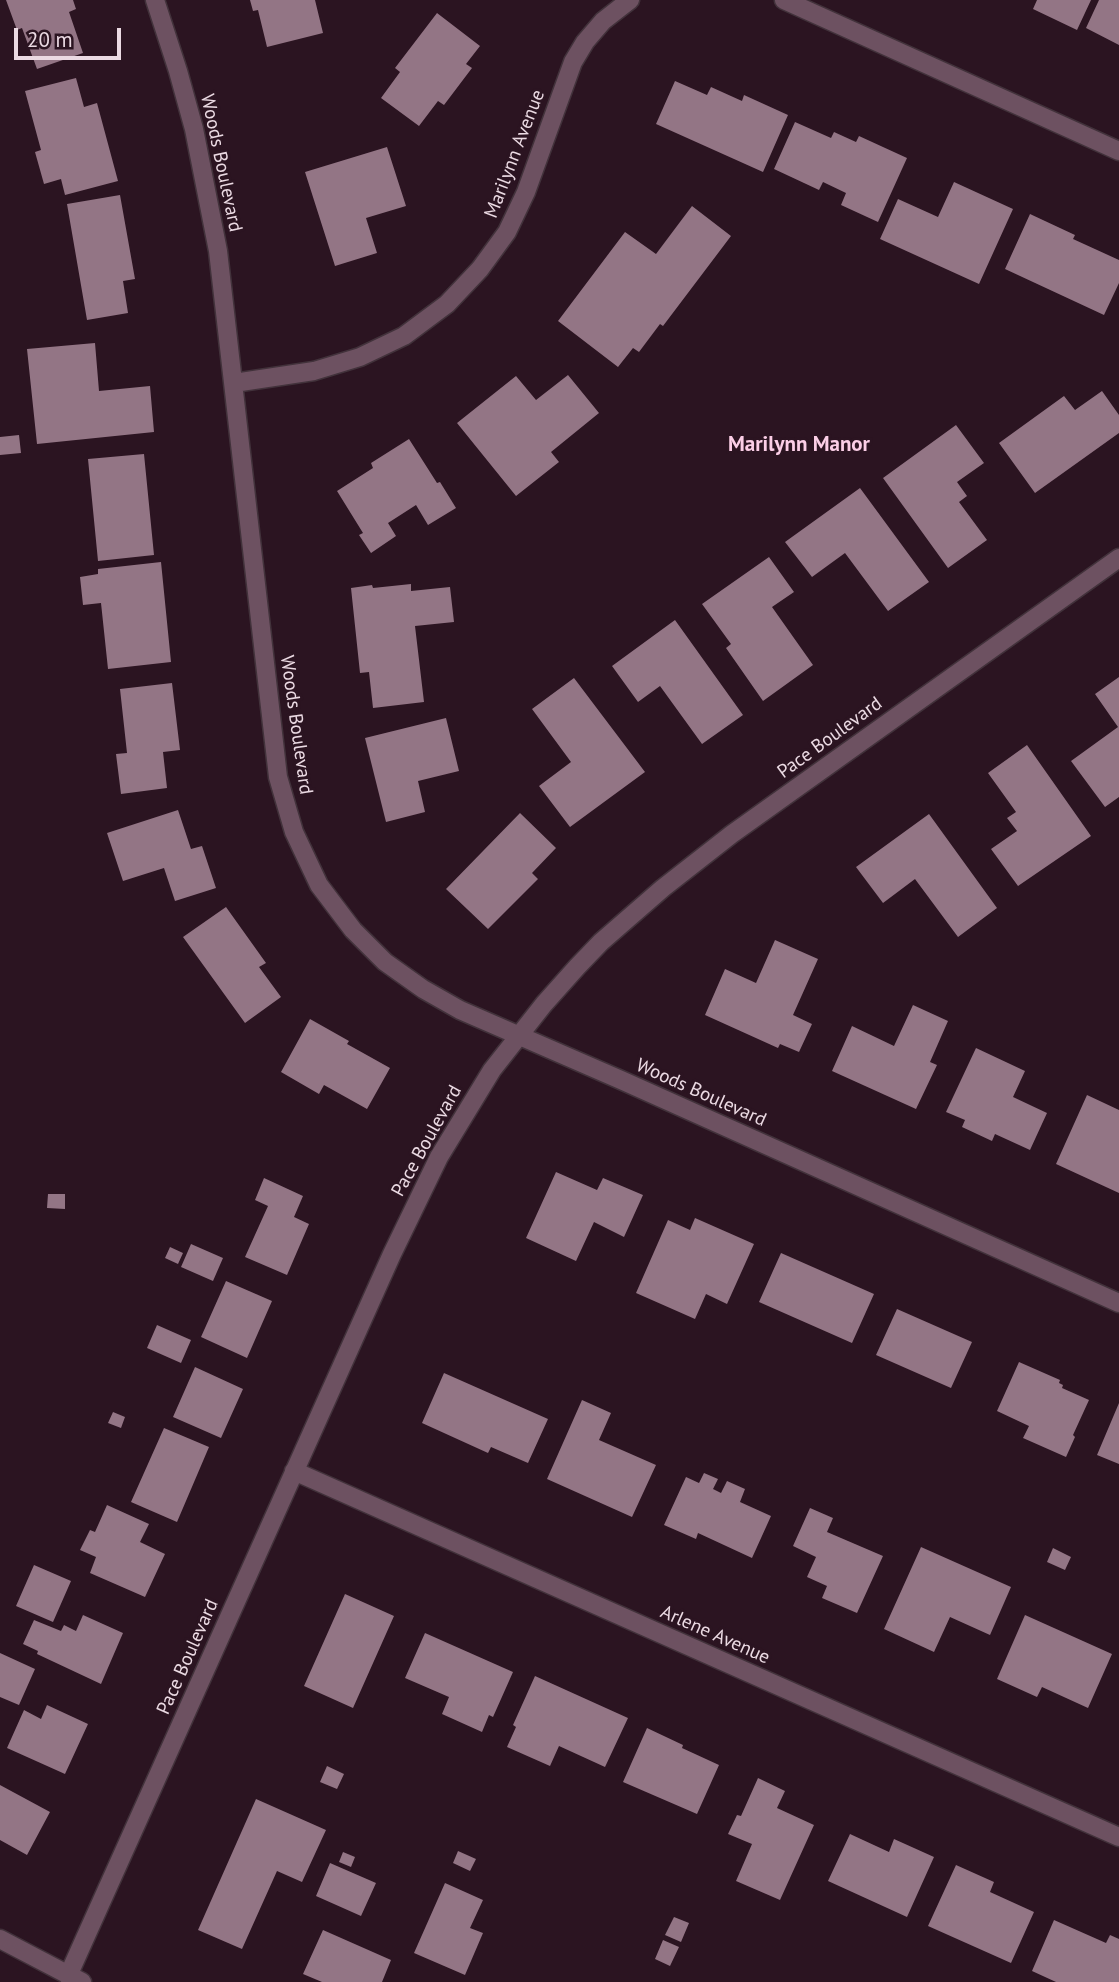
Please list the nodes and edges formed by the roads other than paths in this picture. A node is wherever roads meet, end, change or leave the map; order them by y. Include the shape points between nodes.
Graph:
1 (155, 0) edge
2 (629, 0) edge
3 (784, 0) edge
4 (1119, 151) edge
5 (234, 383) junction
6 (1119, 558) edge
7 (517, 1037) junction
8 (1119, 1303) edge
9 (294, 1471) junction
10 (1119, 1838) edge
11 (0, 1939) edge
12 (75, 1979) edge

1 - 5 street, Woods Boulevard via 194,129 207,191
2 - 5 street, Marilynn Avenue via 603,21 573,62 507,232 447,304 404,335 360,357 314,371
3 - 4 street
5 - 7 street, Woods Boulevard via 278,777 294,832 319,885 385,962 432,995
6 - 7 street, Pace Boulevard via 663,888 585,959
7 - 8 street, Woods Boulevard
7 - 9 street, Pace Boulevard via 439,1157
9 - 10 street, Arlene Avenue
9 - 12 street, Pace Boulevard
11 - 12 street

